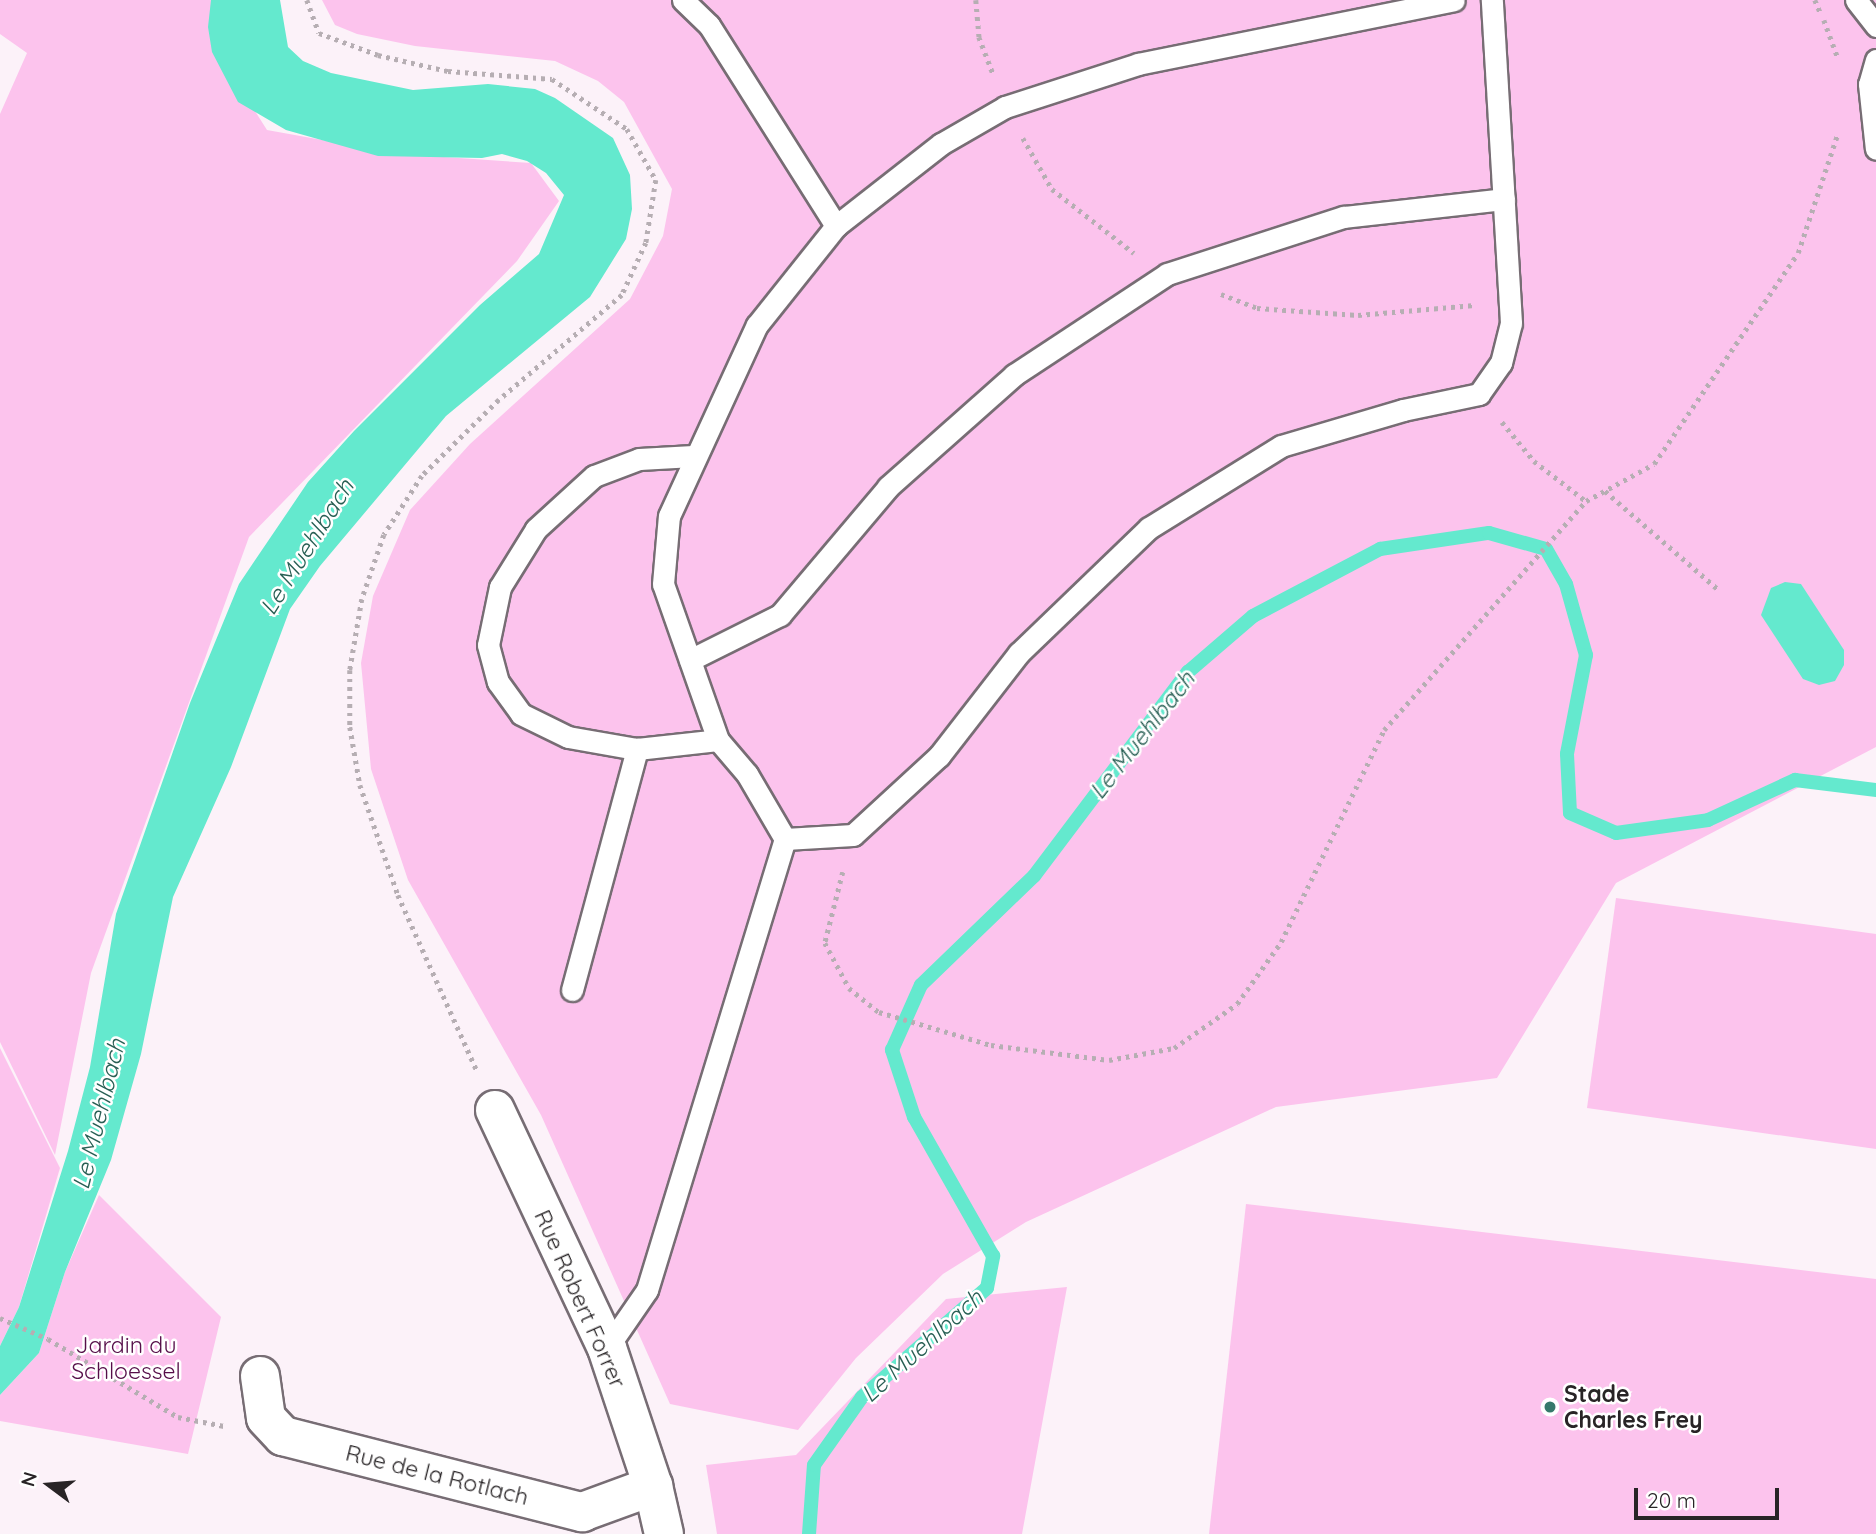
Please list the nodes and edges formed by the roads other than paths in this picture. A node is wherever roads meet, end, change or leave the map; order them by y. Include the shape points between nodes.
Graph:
1 (683, 0) edge
2 (1454, 0) edge
3 (1492, 0) edge
4 (1856, 0) edge
5 (1876, 26) edge
6 (1876, 60) edge
7 (1876, 149) edge
8 (1504, 199) junction
9 (836, 226) junction
10 (693, 456) junction
11 (690, 660) junction
12 (718, 740) junction
13 (637, 749) junction
14 (785, 838) junction
15 (572, 990) dead end
16 (495, 1110) road end
17 (607, 1348) junction
18 (260, 1376) dead end
19 (653, 1486) junction
20 (664, 1534) edge

1 - 9 lane via 709,25
2 - 9 lane via 1151,61 1045,92 1006,107 940,144
3 - 8 lane
4 - 5 lane
6 - 7 lane via 1869,84
8 - 11 lane via 1344,217 1167,274 1014,375 888,487 780,615
8 - 14 lane via 1511,323 1501,363 1479,394 1403,410 1281,446 1149,528 1020,653 939,756 853,835
9 - 10 lane via 757,325
10 - 11 lane via 669,516 663,584
10 - 13 lane via 639,458 594,476 536,529 500,587 488,645 498,682 521,713 568,737
11 - 12 lane
12 - 13 lane
12 - 14 lane via 747,774
13 - 15 lane
14 - 17 lane via 647,1290
16 - 17 street, Rue Robert Forrer
17 - 19 street, Rue Robert Forrer
18 - 19 street, Rue de la Rotlach via 267,1418 283,1436 583,1512
19 - 20 street, Rue Robert Forrer

